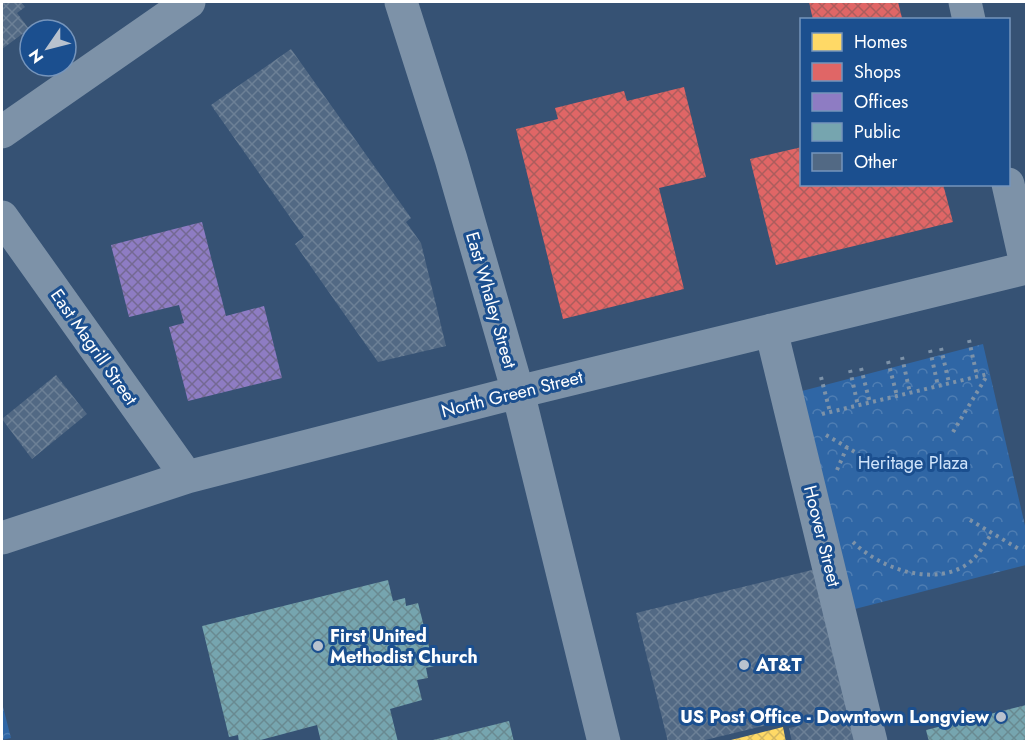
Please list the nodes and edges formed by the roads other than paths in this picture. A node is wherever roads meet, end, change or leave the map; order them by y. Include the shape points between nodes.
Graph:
1 (189, 2) edge
2 (401, 2) edge
3 (965, 2) edge
4 (969, 18) edge
5 (2, 132) edge
6 (1008, 186) edge
7 (2, 217) edge
8 (1026, 266) edge
9 (771, 330) junction
10 (518, 392) junction
11 (187, 477) junction
12 (2, 538) edge
13 (604, 741) edge
14 (871, 741) edge

1 - 5 street
2 - 10 street, East Whaley Street
3 - 4 street
6 - 8 street
7 - 11 street, East Magrill Street
8 - 9 street, North Green Street
9 - 10 street, North Green Street
9 - 14 street, Hoover Street
10 - 11 street, North Green Street
10 - 13 street, East Whaley Street
11 - 12 street, North Green Street

